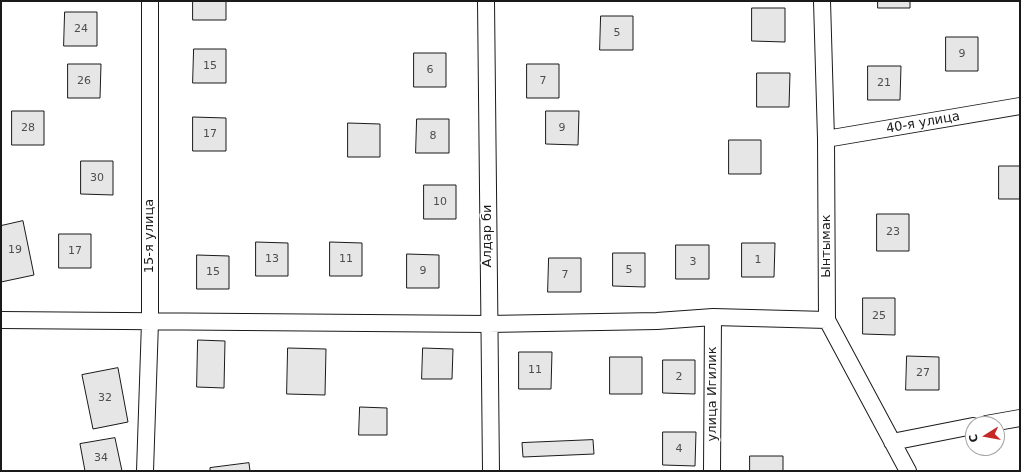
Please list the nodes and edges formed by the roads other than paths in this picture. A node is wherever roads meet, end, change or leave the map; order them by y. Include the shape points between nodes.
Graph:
1 (150, 1) edge
2 (486, 1) edge
3 (822, 1) edge
4 (1020, 106) edge
5 (826, 139) junction
6 (713, 317) junction
7 (1, 320) edge
8 (827, 320) junction
9 (150, 322) junction
10 (488, 324) junction
11 (1020, 418) edge
12 (1005, 421) edge
13 (965, 428) edge
14 (892, 442) junction
15 (145, 471) edge
16 (491, 471) edge
17 (712, 471) edge
18 (908, 471) edge

1 - 9 street, 15-я улица
2 - 10 street, Алдар би
3 - 5 street, Ынтымак
4 - 5 street, 40-я улица
5 - 8 street, Ынтымак
6 - 8 street
6 - 10 street via 658,321
6 - 17 street, улица Игилик
7 - 9 street
8 - 14 street, Ынтымак
9 - 10 street
9 - 15 street, 15-я улица
10 - 16 street, Алдар би
11 - 12 street
13 - 14 street
14 - 18 street, Ынтымак

